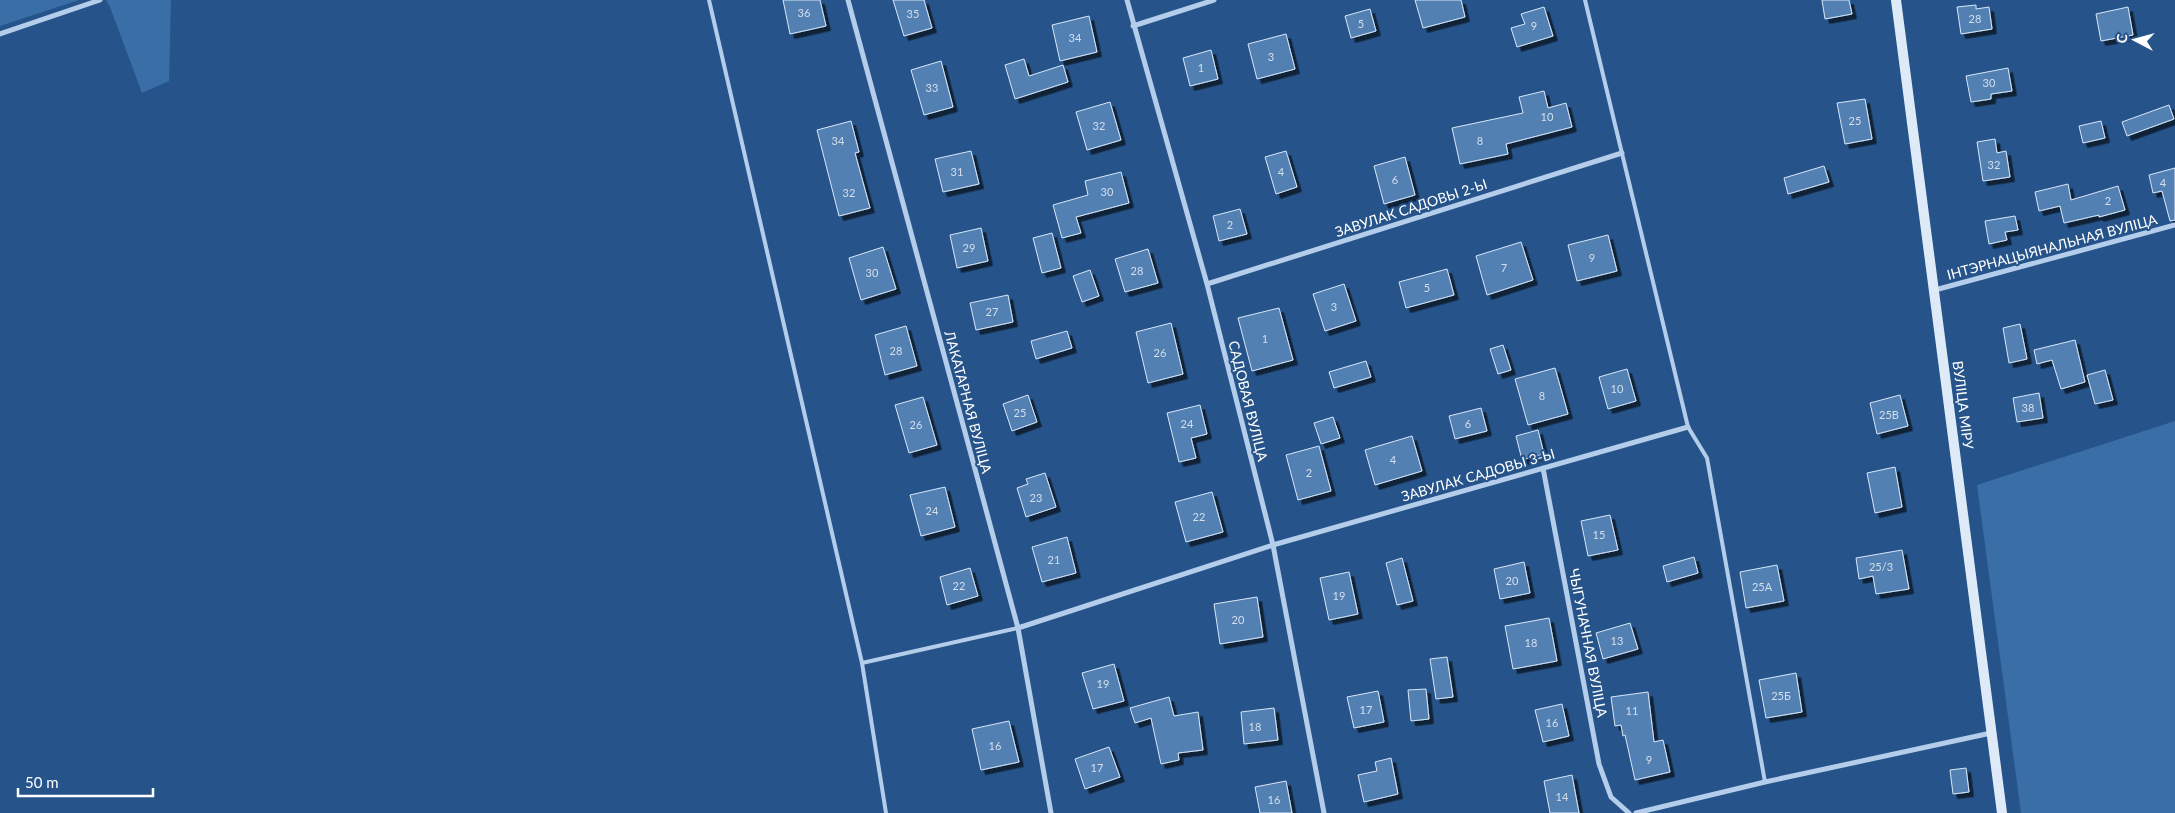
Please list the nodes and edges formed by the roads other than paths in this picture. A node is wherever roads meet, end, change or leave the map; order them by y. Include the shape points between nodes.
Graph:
1 (100, 0) edge
2 (709, 0) edge
3 (848, 0) edge
4 (1127, 0) edge
5 (1214, 0) edge
6 (1585, 0) edge
7 (1896, 0) edge
8 (1133, 26) junction
9 (0, 34) edge
10 (1622, 153) junction
11 (2175, 225) edge
12 (1207, 284) junction
13 (1935, 290) junction
14 (1688, 427) junction
15 (1543, 468) junction
16 (1273, 545) junction
17 (1018, 628) junction
18 (862, 663) junction
19 (1991, 733) junction
20 (1765, 782) junction
21 (886, 813) edge
22 (1051, 813) edge
23 (1324, 813) edge
24 (1629, 813) edge
25 (1636, 813) edge
26 (2002, 813) edge

1 - 9 street
2 - 18 lane
3 - 17 street, ЛАКАТАРНАЯ ВУЛІЦА
4 - 8 street, САДОВАЯ ВУЛІЦА
5 - 8 street
6 - 10 lane
7 - 13 street, ВУЛІЦА МІРУ
8 - 12 street, САДОВАЯ ВУЛІЦА
10 - 12 street, ЗАВУЛАК САДОВЫ 2-Ы
10 - 14 lane
11 - 13 street, ІНТЭРНАЦЫЯНАЛЬНАЯ ВУЛІЦА
12 - 16 street, САДОВАЯ ВУЛІЦА
13 - 19 street, ВУЛІЦА МІРУ
14 - 15 street, ЗАВУЛАК САДОВЫ 3-Ы
14 - 20 lane via 1707,458
15 - 16 street, ЗАВУЛАК САДОВЫ 3-Ы
15 - 24 street, ЧЫГУНАЧНАЯ ВУЛІЦА via 1599,764 1611,796
16 - 17 street, ЗАВУЛАК САДОВЫ 3-Ы
16 - 23 street, САДОВАЯ ВУЛІЦА
17 - 18 lane
17 - 22 street, ЛАКАТАРНАЯ ВУЛІЦА
18 - 21 lane
19 - 20 street
19 - 26 street, ВУЛІЦА МІРУ
20 - 25 street

